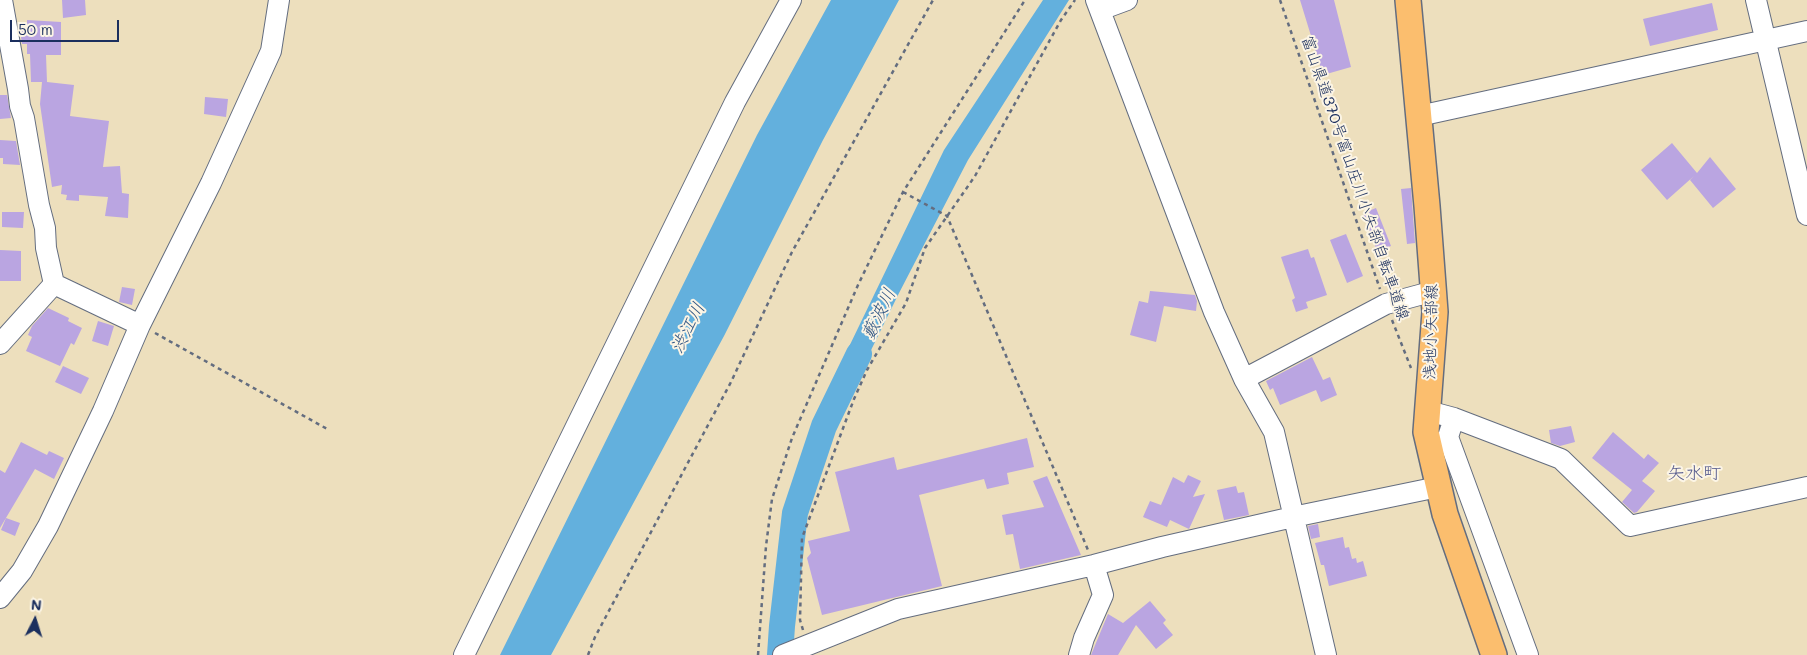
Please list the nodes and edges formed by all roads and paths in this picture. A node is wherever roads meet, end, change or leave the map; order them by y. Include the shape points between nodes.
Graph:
1 (2, 0) edge
2 (279, 0) edge
3 (792, 0) edge
4 (933, 0) edge
5 (1025, 0) edge
6 (1075, 0) edge
7 (1127, 0) edge
8 (1280, 0) edge
9 (1408, 0) edge
10 (1756, 0) edge
11 (1098, 5) edge
12 (1807, 31) edge
13 (1766, 41) junction
14 (1419, 116) junction
15 (903, 192) junction
16 (947, 216) junction
17 (1807, 216) edge
18 (54, 284) junction
19 (1434, 291) junction
20 (1386, 304) junction
21 (140, 325) junction
22 (0, 344) edge
23 (1413, 374) dead end
24 (1244, 379) junction
25 (1428, 411) junction
26 (1454, 418) junction
27 (328, 430) dead end
28 (1438, 487) junction
29 (1807, 487) edge
30 (1293, 517) junction
31 (1094, 565) junction
32 (0, 598) edge
33 (798, 651) edge
34 (464, 655) edge
35 (588, 655) edge
36 (758, 655) edge
37 (1079, 655) edge
38 (1326, 655) edge
39 (1494, 655) edge
40 (1528, 655) edge

1 - 18 street
2 - 21 street via 271,51 211,183
3 - 34 street via 735,102
4 - 35 path via 792,252 731,382
5 - 15 path
6 - 16 path via 975,176
7 - 11 street
8 - 20 path, 富山県道370号富山庄川小矢部自転車道線
9 - 14 main road, 浅地小矢部線
10 - 13 street
11 - 24 street via 1214,312
12 - 13 street
13 - 14 street
13 - 17 street
14 - 19 main road, 浅地小矢部線
15 - 16 path
15 - 36 path via 858,285 792,438 772,499
16 - 31 path
16 - 33 path via 925,248 906,303 867,370 802,538
18 - 21 street
18 - 22 street
19 - 20 street
19 - 25 main road, 浅地小矢部線
20 - 23 path, 富山県道370号富山庄川小矢部自転車道線
20 - 24 street
21 - 27 path
21 - 32 street via 48,526 22,571
24 - 30 street via 1274,432
25 - 26 street
25 - 28 main road, 浅地小矢部線 via 1426,432
26 - 29 street via 1561,459 1630,526
26 - 40 street via 1448,437
28 - 30 street
28 - 39 main road, 浅地小矢部線
30 - 31 street
30 - 38 street
31 - 33 street via 898,609
31 - 37 street via 1103,596

